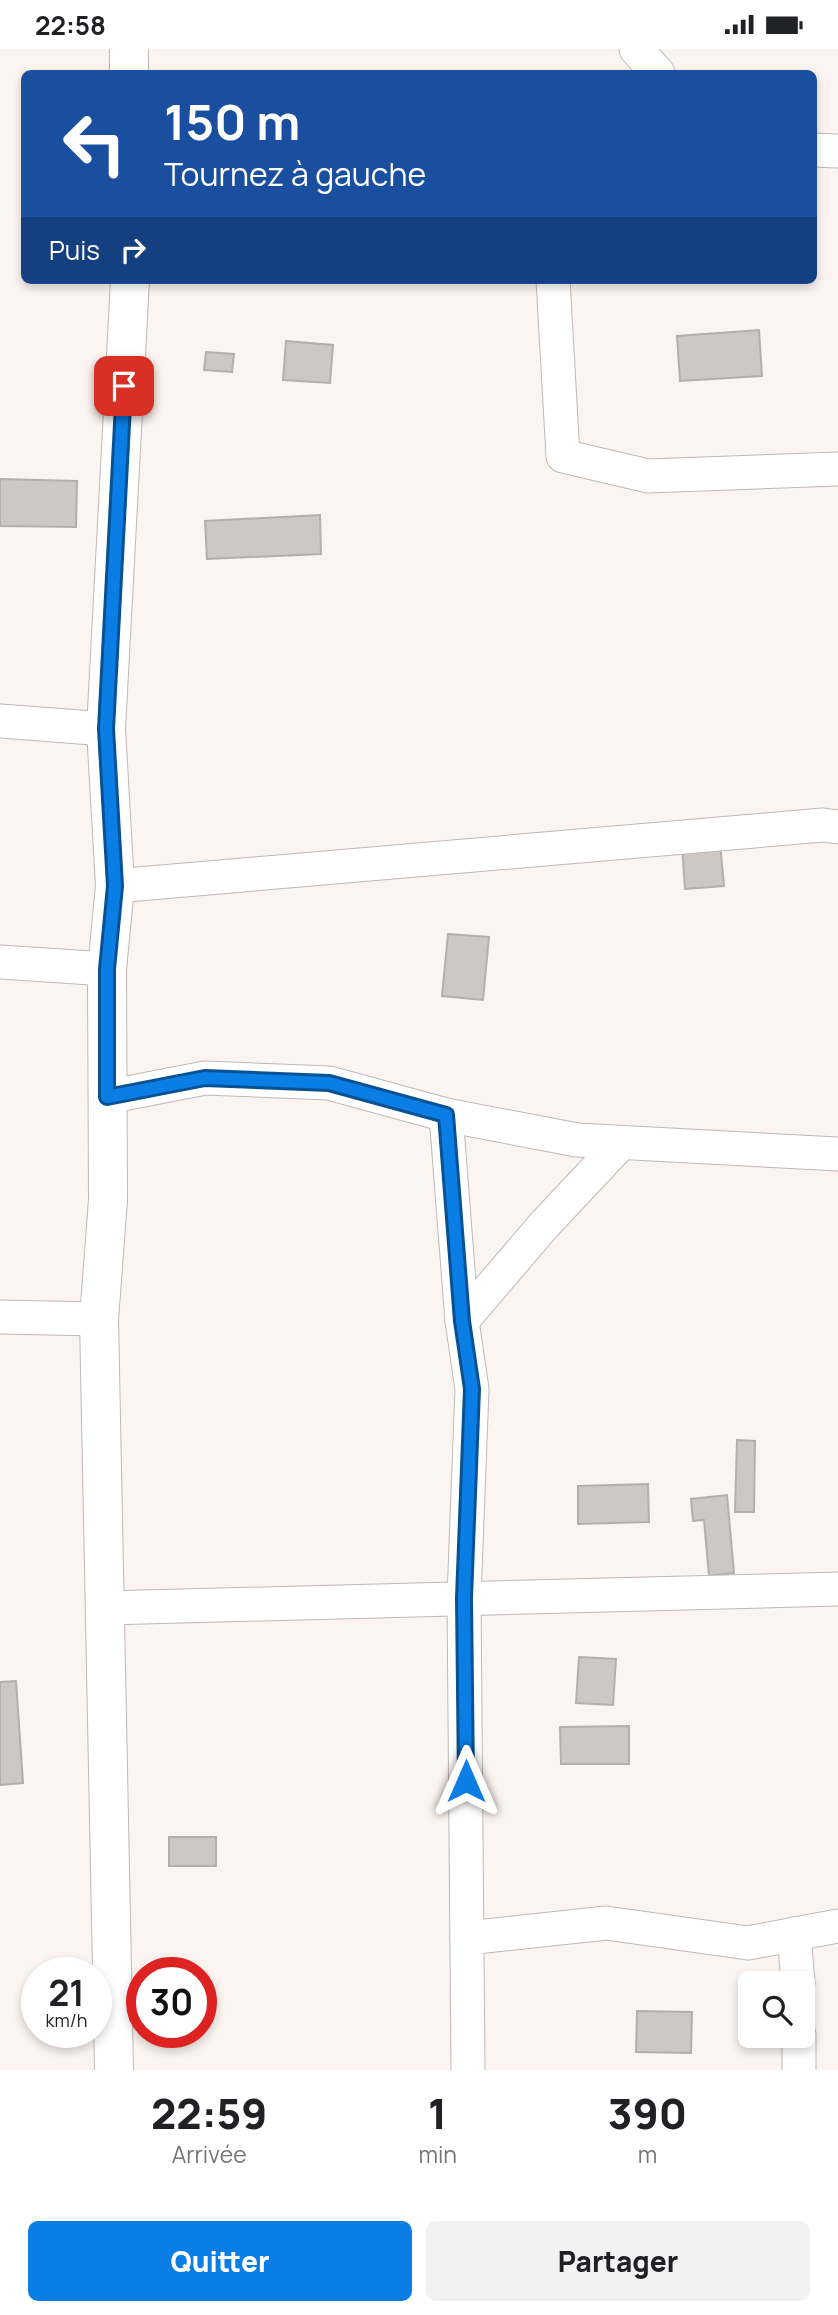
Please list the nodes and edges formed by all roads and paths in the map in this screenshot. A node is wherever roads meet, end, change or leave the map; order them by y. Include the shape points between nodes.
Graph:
1 (129, 49) edge
2 (636, 49) edge
3 (129, 70) edge
4 (655, 70) edge
5 (817, 150) edge
6 (838, 151) edge
7 (130, 284) edge
8 (553, 284) edge
9 (838, 469) edge
10 (0, 721) edge
11 (106, 729) junction
12 (838, 827) edge
13 (115, 886) junction
14 (0, 962) edge
15 (107, 969) junction
16 (107, 1097) junction
17 (446, 1115) junction
18 (621, 1143) junction
19 (838, 1154) edge
20 (0, 1317) edge
21 (99, 1319) junction
22 (462, 1321) junction
23 (838, 1589) edge
24 (464, 1598) junction
25 (106, 1608) junction
26 (838, 1926) edge
27 (794, 1934) junction
28 (467, 1938) junction
29 (797, 1971) edge
30 (799, 2048) edge
31 (114, 2070) edge
32 (468, 2070) edge
33 (799, 2070) edge

1 - 3 street
2 - 4 street
5 - 6 street
7 - 11 street
8 - 9 street via 563,456 648,476
10 - 11 street
11 - 13 street
12 - 13 street
13 - 15 street
14 - 15 street
15 - 16 street
16 - 17 street via 205,1078 329,1083
16 - 21 street via 108,1200
17 - 18 street via 577,1140
17 - 22 street
18 - 19 street
18 - 22 street
20 - 21 street
21 - 25 street
22 - 24 street via 472,1389
23 - 24 street
24 - 25 street
24 - 28 street
25 - 31 street
26 - 27 street
27 - 28 street via 748,1943 606,1923
27 - 29 street
28 - 32 street
30 - 33 street

